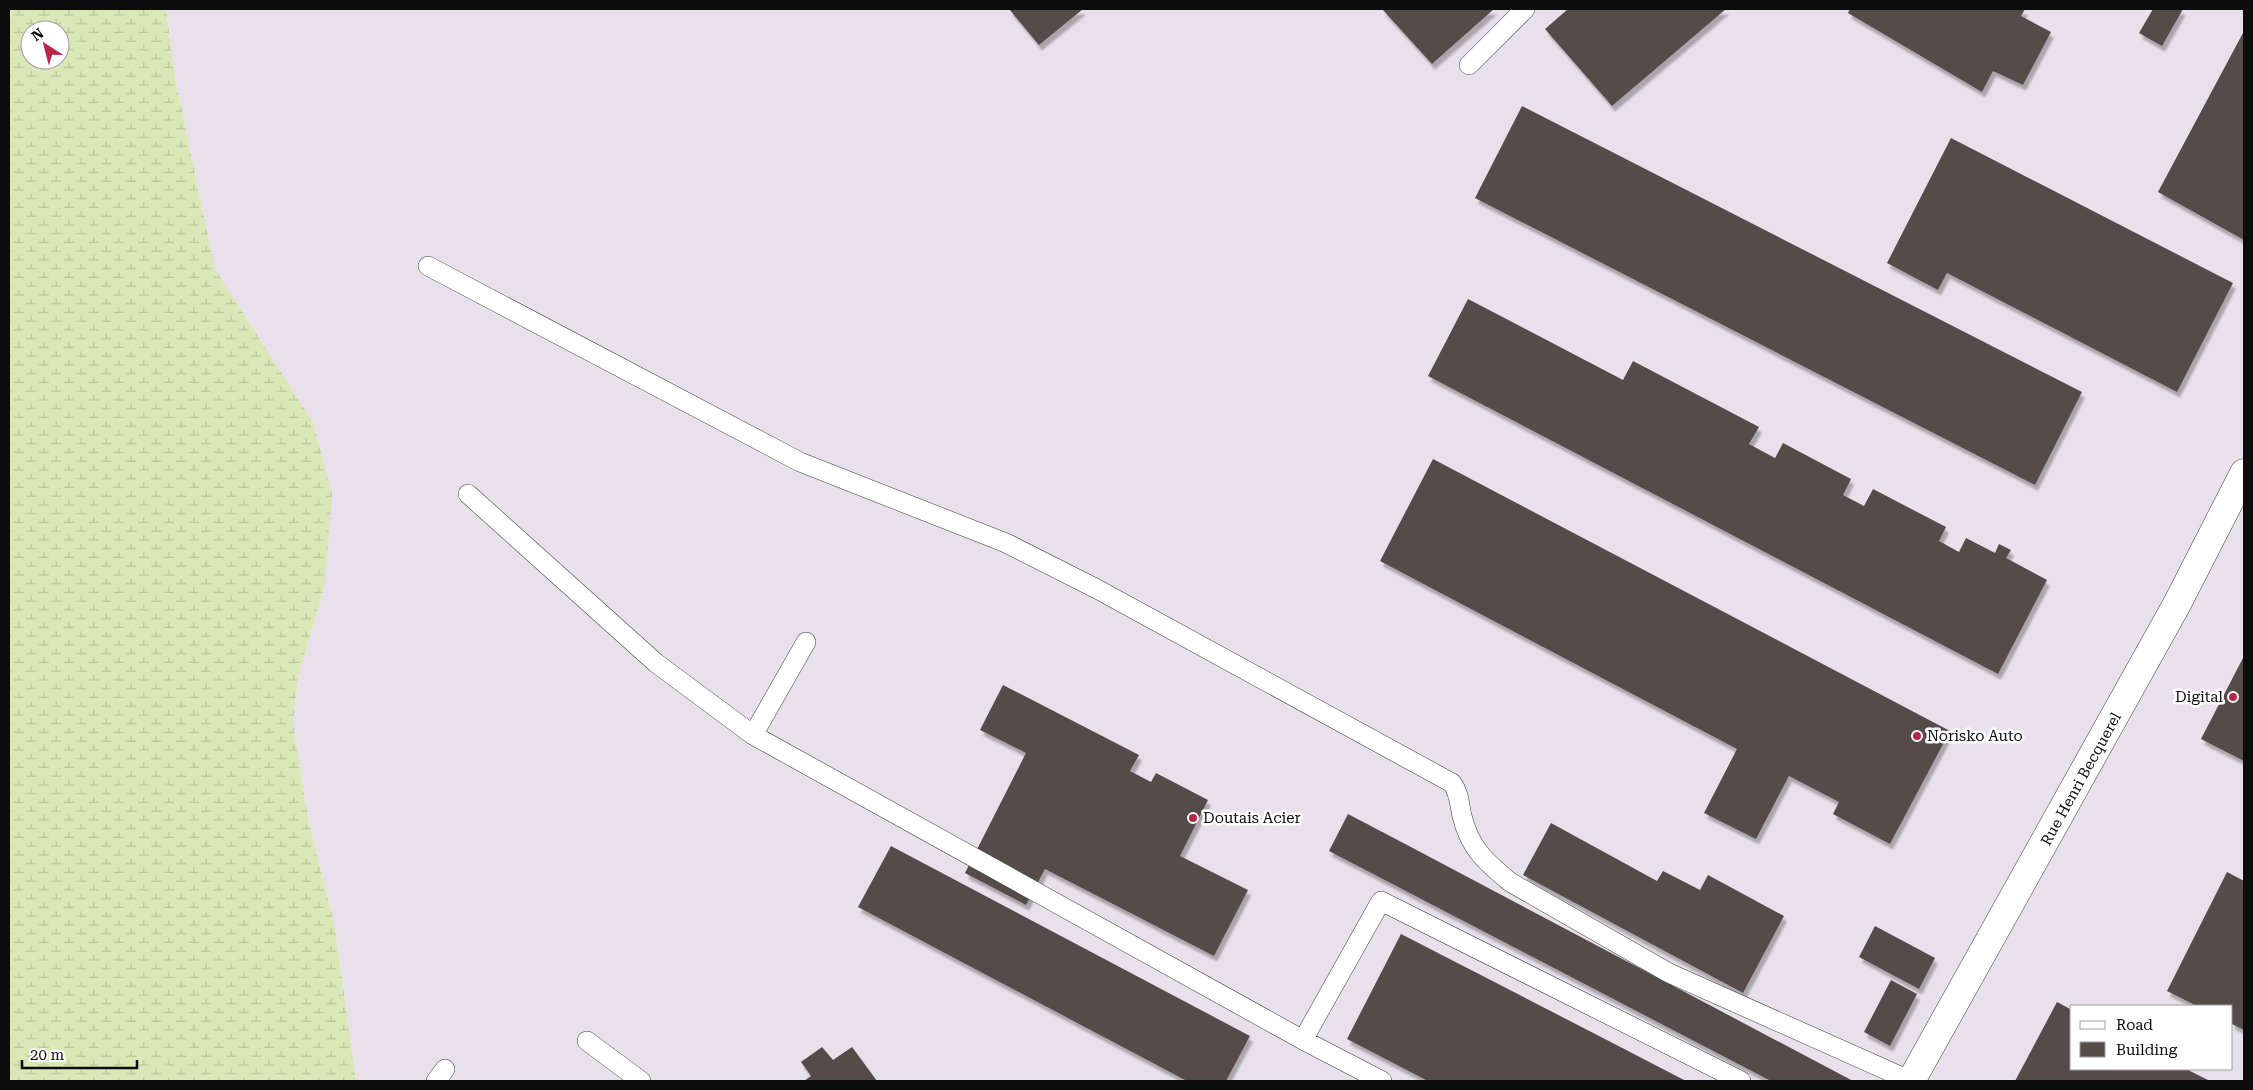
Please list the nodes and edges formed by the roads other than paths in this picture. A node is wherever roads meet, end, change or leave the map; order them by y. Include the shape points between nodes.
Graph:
1 (1525, 9) edge
2 (1469, 65) dead end
3 (428, 266) dead end
4 (2244, 473) edge
5 (468, 494) dead end
6 (806, 642) dead end
7 (752, 734) junction
8 (1303, 1040) junction
9 (587, 1041) dead end
10 (641, 1081) edge
11 (1382, 1081) edge
12 (1741, 1081) edge
13 (1911, 1081) edge

1 - 2 lane
3 - 13 lane via 800,462 1006,543 1097,589 1452,783 1459,792 1462,816 1471,843 1510,882 1669,973
4 - 13 street, Rue Henri Becquerel via 2177,604
5 - 7 lane via 656,663
6 - 7 lane
7 - 8 lane
8 - 11 lane
8 - 12 lane via 1380,901
9 - 10 lane

